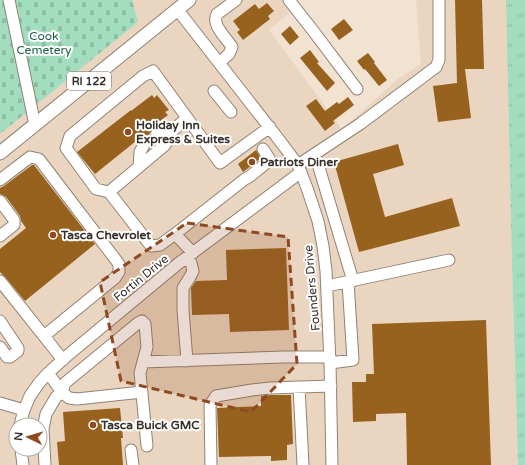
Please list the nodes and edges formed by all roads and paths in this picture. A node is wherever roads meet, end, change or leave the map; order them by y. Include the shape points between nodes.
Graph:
1 (9, 0) edge
2 (189, 0) edge
3 (236, 0) edge
4 (289, 0) edge
5 (440, 0) edge
6 (177, 9) junction
7 (219, 63) junction
8 (357, 89) dead end
9 (214, 91) dead end
10 (231, 112) dead end
11 (187, 118) junction
12 (35, 125) junction
13 (270, 127) junction
14 (171, 132) junction
15 (156, 135) dead end
16 (145, 143) dead end
17 (263, 149) dead end
18 (0, 153) edge
19 (316, 154) junction
20 (139, 167) junction
21 (299, 168) junction
22 (0, 180) edge
23 (108, 192) junction
24 (0, 201) edge
25 (175, 234) junction
26 (0, 236) edge
27 (189, 256) junction
28 (449, 260) dead end
29 (350, 281) junction
30 (0, 282) edge
31 (327, 286) junction
32 (0, 321) edge
33 (44, 336) junction
34 (0, 346) edge
35 (63, 360) junction
36 (330, 360) junction
37 (186, 361) junction
38 (143, 362) junction
39 (48, 373) junction
40 (331, 386) junction
41 (299, 387) junction
42 (62, 392) junction
43 (142, 392) junction
44 (2, 402) edge
45 (24, 410) junction
46 (22, 417) edge
47 (147, 446) dead end
48 (131, 450) dead end
49 (45, 465) edge
50 (132, 465) edge
51 (211, 465) edge
52 (303, 465) edge
53 (332, 465) edge

1 - 12 street
2 - 6 main road, RI 122
3 - 7 street via 215,17 216,25 232,46 229,54
4 - 8 street
5 - 19 street, Fortin Drive via 439,60 436,67
6 - 7 street, Founders Drive
6 - 12 main road, RI 122
7 - 13 street, Founders Drive
9 - 10 street
11 - 13 street via 220,163
11 - 14 street
11 - 23 street via 153,72 143,76 70,136 66,148 96,189
12 - 18 main road, RI 122
13 - 21 street, Founders Drive
14 - 15 street
14 - 20 street via 165,145
16 - 20 street via 140,152
17 - 25 street via 270,160
19 - 21 street, Fortin Drive
19 - 29 street
20 - 23 street
21 - 27 street, Fortin Drive
21 - 31 street, Founders Drive via 318,221
22 - 33 street via 30,157 39,159 119,264 119,272 114,278
23 - 25 street via 151,246 160,245
24 - 26 street via 14,220 14,225
25 - 27 street
27 - 35 street, Fortin Drive
27 - 37 street via 193,271 183,288
28 - 29 street
29 - 31 street
29 - 36 street via 353,360
30 - 33 street
31 - 36 street, Founders Drive
32 - 34 street via 18,351 8,357
33 - 35 street
35 - 39 street, Fortin Drive
36 - 37 street via 284,357
36 - 40 street, Founders Drive
37 - 38 street
38 - 42 street via 147,347 145,324 142,321 65,383
38 - 43 street via 140,373
39 - 42 street
39 - 45 street, Fortin Drive via 30,396
40 - 41 street
40 - 53 street, Founders Drive
41 - 51 street via 258,389 216,396 210,405
41 - 52 street
42 - 43 street via 69,398 77,399
42 - 49 street via 46,414 43,428
43 - 47 street
44 - 45 street
45 - 46 street, Fortin Drive
48 - 50 street

